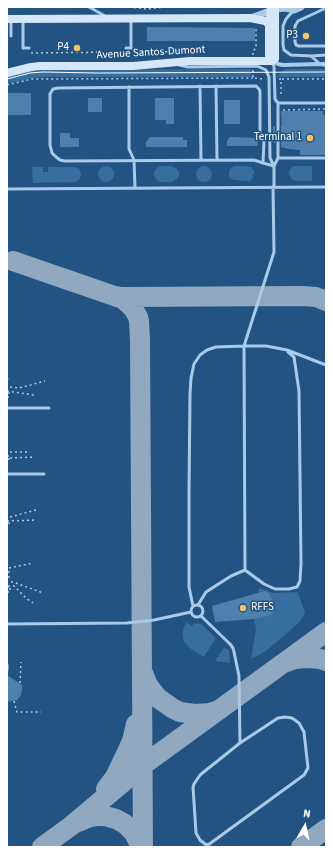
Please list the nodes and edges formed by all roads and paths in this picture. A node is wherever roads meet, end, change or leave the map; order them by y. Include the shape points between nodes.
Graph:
1 (89, 7) edge
2 (129, 7) edge
3 (166, 7) edge
4 (285, 8) edge
5 (326, 8) edge
6 (273, 9) edge
7 (298, 9) edge
8 (108, 18) junction
9 (131, 18) junction
10 (250, 18) junction
11 (9, 19) edge
12 (23, 19) junction
13 (269, 24) junction
14 (256, 26) dead end
15 (275, 31) junction
16 (11, 36) dead end
17 (326, 46) edge
18 (28, 48) joint
19 (127, 48) joint
20 (311, 56) junction
21 (326, 56) edge
22 (272, 60) junction
23 (253, 63) junction
24 (320, 64) junction
25 (326, 64) edge
26 (7, 73) edge
27 (254, 78) junction
28 (269, 79) junction
29 (274, 79) junction
30 (281, 79) junction
31 (326, 79) edge
32 (7, 86) edge
33 (200, 86) junction
34 (216, 86) junction
35 (129, 87) junction
36 (280, 103) junction
37 (326, 103) edge
38 (326, 115) edge
39 (278, 158) junction
40 (326, 158) edge
41 (134, 160) junction
42 (201, 160) junction
43 (216, 160) junction
44 (263, 163) junction
45 (274, 166) junction
46 (326, 187) edge
47 (135, 188) junction
48 (274, 188) junction
49 (7, 189) edge
50 (244, 346) junction
51 (287, 350) junction
52 (326, 364) edge
53 (7, 373) edge
54 (45, 381) dead end
55 (8, 383) dead end
56 (10, 387) dead end
57 (8, 391) edge
58 (34, 395) dead end
59 (7, 397) edge
60 (7, 408) edge
61 (49, 408) dead end
62 (10, 452) dead end
63 (30, 452) dead end
64 (8, 456) edge
65 (35, 457) dead end
66 (7, 474) edge
67 (44, 474) dead end
68 (36, 510) dead end
69 (10, 516) dead end
70 (8, 520) edge
71 (37, 520) dead end
72 (33, 563) dead end
73 (245, 570) junction
74 (9, 578) dead end
75 (11, 582) dead end
76 (9, 586) edge
77 (43, 593) dead end
78 (33, 603) dead end
79 (198, 605) junction
80 (192, 606) junction
81 (191, 612) junction
82 (201, 616) junction
83 (7, 624) edge
84 (21, 662) dead end
85 (7, 665) edge
86 (7, 670) edge
87 (20, 683) dead end
88 (14, 701) dead end
89 (41, 712) dead end
90 (240, 743) junction

1 - 8 lane
2 - 3 path
4 - 6 street
4 - 7 street
5 - 17 lane via 298,21 295,28 297,45
6 - 10 street
6 - 13 main road
6 - 15 main road
7 - 20 lane via 289,15 283,26 284,50 294,56
8 - 9 main road
8 - 12 main road
9 - 10 main road
9 - 19 lane via 131,48
10 - 13 main road
11 - 12 main road
11 - 16 lane
12 - 18 lane via 23,48
13 - 15 main road
13 - 22 main road via 269,56
14 - 23 path
15 - 22 main road via 275,59
18 - 19 path via 27,53 128,52
20 - 21 lane
20 - 24 lane
22 - 23 main road, Avenue Santos-Dumont
22 - 24 street via 282,65
22 - 29 lane
23 - 26 main road, Avenue Santos-Dumont via 190,61 133,66 40,66
23 - 27 path
23 - 28 lane via 266,70
24 - 25 street
27 - 28 path
27 - 32 path via 35,79
28 - 45 lane via 270,158
29 - 30 path
29 - 36 lane via 275,99
30 - 31 path
30 - 36 path
33 - 34 lane
33 - 35 lane
33 - 42 lane
34 - 43 lane
34 - 44 lane via 258,87 260,133 264,141
35 - 41 lane via 129,149
35 - 41 lane via 53,89 50,94 50,145 55,156 65,161
36 - 37 lane
36 - 38 path via 282,110 326,109
36 - 39 lane
39 - 40 lane
39 - 45 lane
41 - 42 lane
41 - 47 lane
42 - 43 lane
43 - 44 lane via 254,160
44 - 45 lane
45 - 48 lane
46 - 48 lane
47 - 48 lane
47 - 49 lane
48 - 50 lane via 274,252
50 - 51 lane via 266,346
50 - 73 lane
50 - 80 lane via 216,347 207,350 194,364 191,378 189,587
51 - 52 lane
51 - 73 lane via 294,357 299,391 300,581 297,587 289,590 275,589
53 - 55 path
54 - 56 path via 19,388
57 - 58 path
57 - 59 path, bridge
60 - 61 lane
62 - 63 path
64 - 65 path
66 - 67 lane
68 - 69 path
70 - 71 path
72 - 74 path via 9,568
73 - 79 lane via 206,592
75 - 77 path
76 - 78 path via 14,586
79 - 80 lane
79 - 82 lane via 204,611
80 - 81 lane
81 - 82 lane via 197,618
81 - 83 lane via 127,624
82 - 90 lane via 233,648 239,676
84 - 87 path
85 - 86 lane
88 - 89 path via 17,712
90 - 90 lane via 200,775 194,784 196,833 205,844 304,775 308,768 304,732 299,723 292,718 278,718

